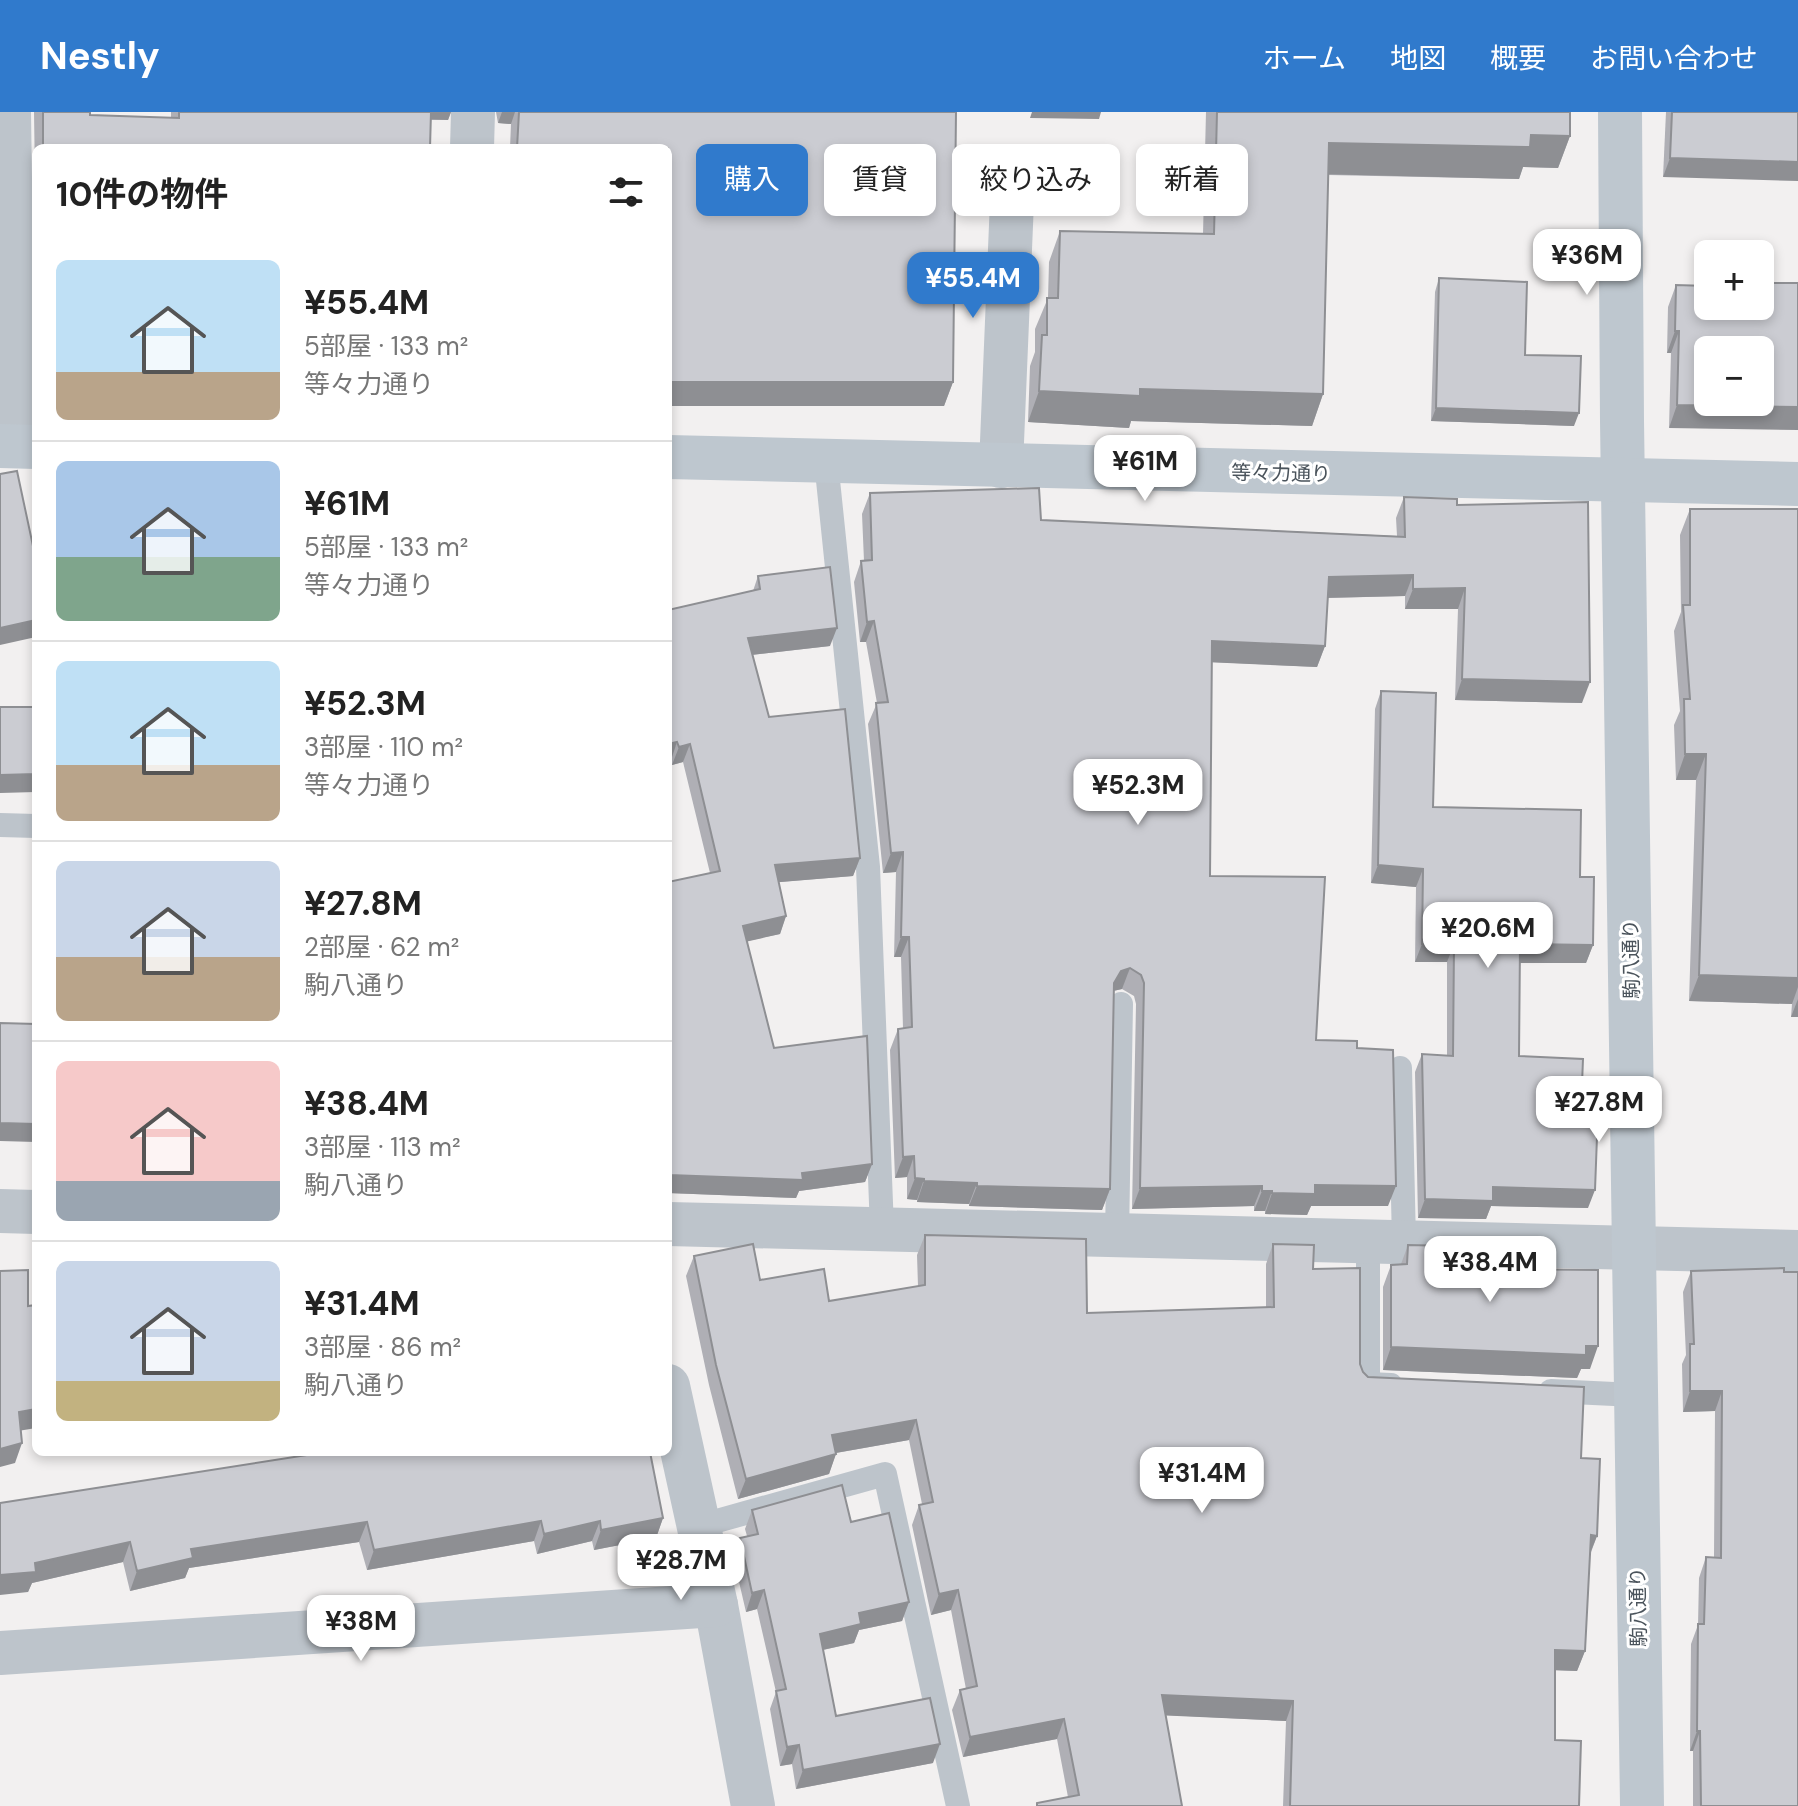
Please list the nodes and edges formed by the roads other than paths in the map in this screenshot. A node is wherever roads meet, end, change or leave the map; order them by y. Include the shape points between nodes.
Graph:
1 (9, 112) edge
2 (473, 112) edge
3 (1620, 112) edge
4 (472, 144) edge
5 (1011, 216) edge
6 (17, 446) edge
7 (672, 457) edge
8 (826, 461) junction
9 (1001, 466) junction
10 (1623, 481) junction
11 (1798, 484) edge
12 (0, 825) edge
13 (32, 826) edge
14 (1121, 1004) edge
15 (1400, 1068) dead end
16 (0, 1211) edge
17 (32, 1212) edge
18 (672, 1224) edge
19 (882, 1229) junction
20 (1117, 1236) junction
21 (1386, 1242) junction
22 (1634, 1250) junction
23 (1798, 1252) edge
24 (1415, 1386) edge
25 (1525, 1390) edge
26 (1635, 1395) junction
27 (672, 1404) edge
28 (699, 1526) junction
29 (716, 1605) junction
30 (0, 1653) edge
31 (753, 1806) edge
32 (958, 1806) edge
33 (1642, 1806) edge

1 - 6 street
2 - 4 street
3 - 10 street, 駒八通り
5 - 9 street
7 - 8 street, 等々力通り
8 - 9 street, 等々力通り
8 - 19 lane via 868,867
9 - 10 street, 等々力通り
10 - 11 street, 等々力通り
10 - 22 street, 駒八通り
12 - 13 lane
14 - 20 lane
15 - 21 lane
16 - 17 street
18 - 19 street
19 - 20 street
20 - 21 street
21 - 22 street
21 - 24 lane via 1368,1384
22 - 23 street
22 - 26 street, 駒八通り
25 - 26 lane
26 - 33 street, 駒八通り
27 - 28 street
28 - 29 street
28 - 32 lane via 885,1474
29 - 30 street
29 - 31 street

